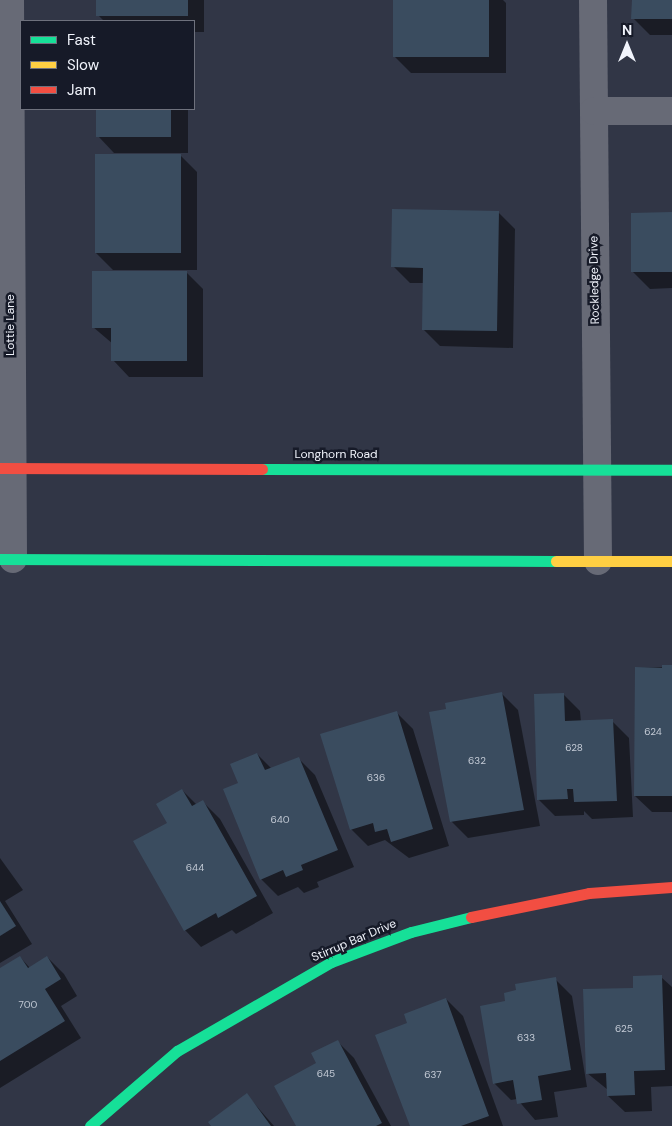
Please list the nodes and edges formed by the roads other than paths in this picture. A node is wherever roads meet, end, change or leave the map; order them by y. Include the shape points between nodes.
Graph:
1 (10, 0) edge
2 (593, 0) edge
3 (594, 111) junction
4 (672, 111) edge
5 (6, 468) edge
6 (597, 470) junction
7 (672, 470) edge
8 (7, 559) edge
9 (598, 561) junction
10 (672, 561) edge
11 (672, 887) edge
12 (90, 1126) edge

1 - 5 street, Lottie Lane
2 - 3 street, Rockledge Drive
3 - 4 street
3 - 6 street, Rockledge Drive
5 - 6 main road, Longhorn Road
5 - 8 street, Lottie Lane
6 - 7 main road, Longhorn Road
6 - 9 street, Rockledge Drive
8 - 9 main road
9 - 10 main road
11 - 12 main road, Stirrup Bar Drive via 589,892 497,911 411,932 331,962 177,1051

